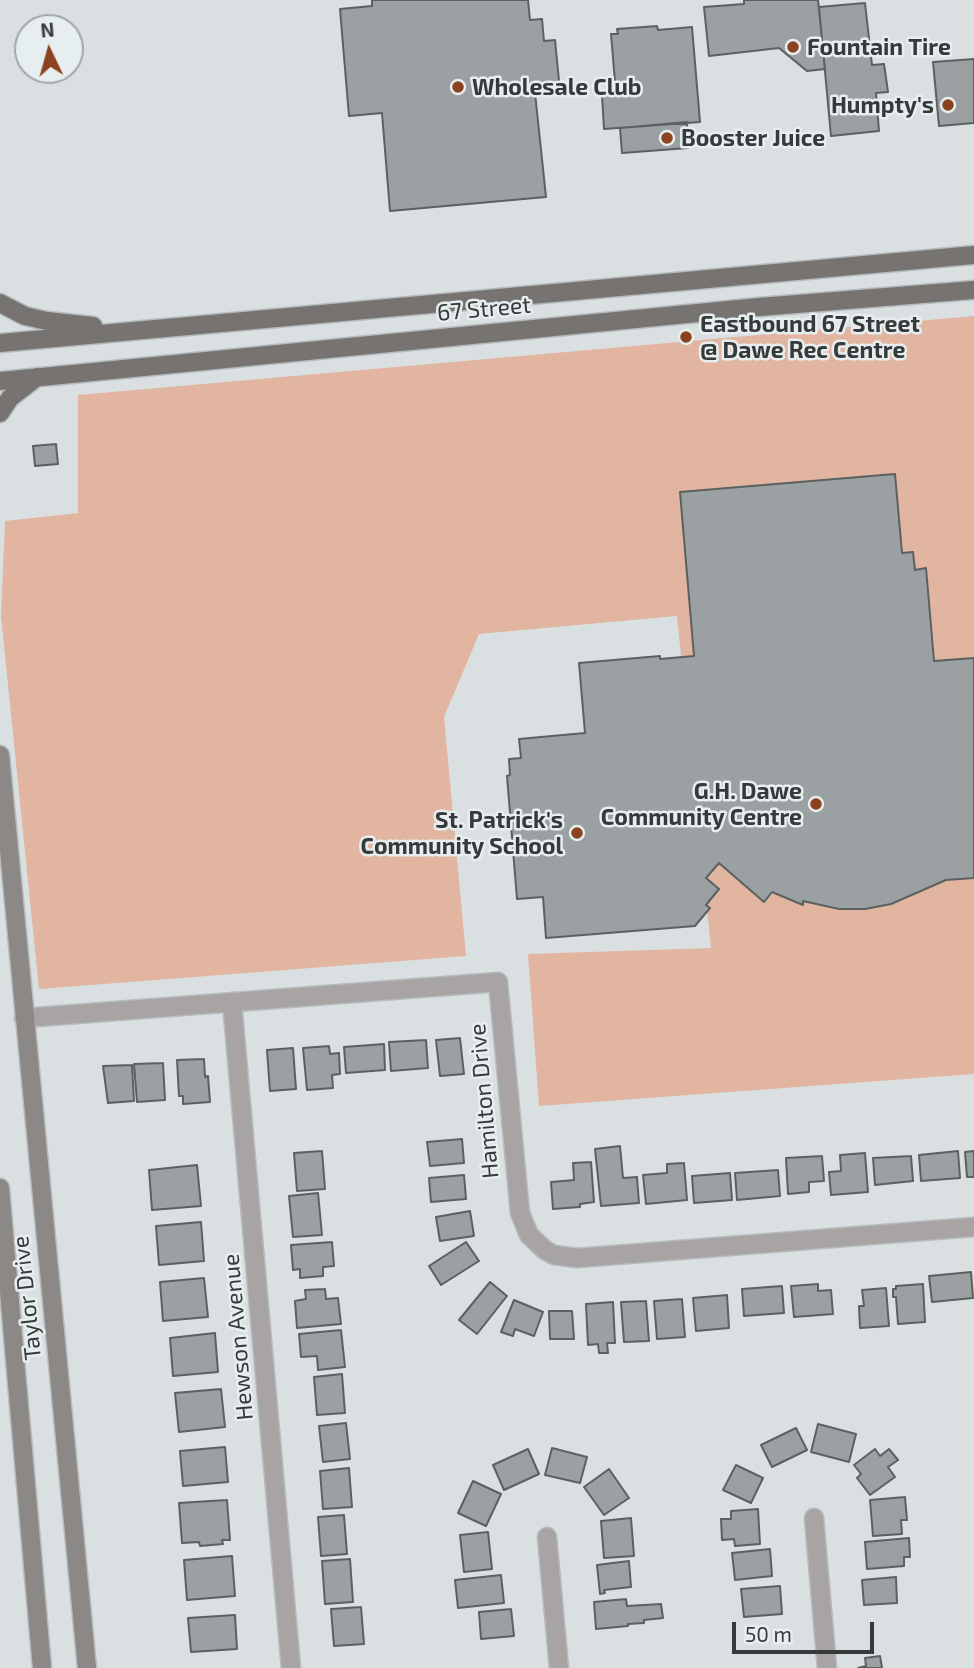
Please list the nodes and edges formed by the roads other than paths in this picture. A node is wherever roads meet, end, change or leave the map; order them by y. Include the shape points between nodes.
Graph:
1 (974, 255) edge
2 (974, 290) edge
3 (0, 303) edge
4 (128, 330) junction
5 (0, 343) edge
6 (40, 376) junction
7 (0, 381) edge
8 (0, 413) edge
9 (0, 755) edge
10 (232, 1002) junction
11 (24, 1018) junction
12 (0, 1188) edge
13 (974, 1227) edge
14 (814, 1518) dead end
15 (547, 1537) dead end
16 (42, 1668) edge
17 (87, 1668) edge
18 (291, 1668) edge
19 (558, 1668) edge
20 (827, 1668) edge

1 - 4 main road, 67 Street
2 - 6 main road, 67 Street
3 - 4 main road via 47,321
4 - 5 main road, 67 Street
6 - 7 main road, 67 Street
6 - 8 main road via 10,398
9 - 11 main road, Taylor Drive
10 - 11 street, Hamilton Drive
10 - 13 street, Hamilton Drive via 498,982 520,1213 529,1235 554,1255 577,1258
10 - 18 street, Hewson Avenue
11 - 17 main road, Taylor Drive
12 - 16 main road, Taylor Drive
14 - 20 street
15 - 19 street

